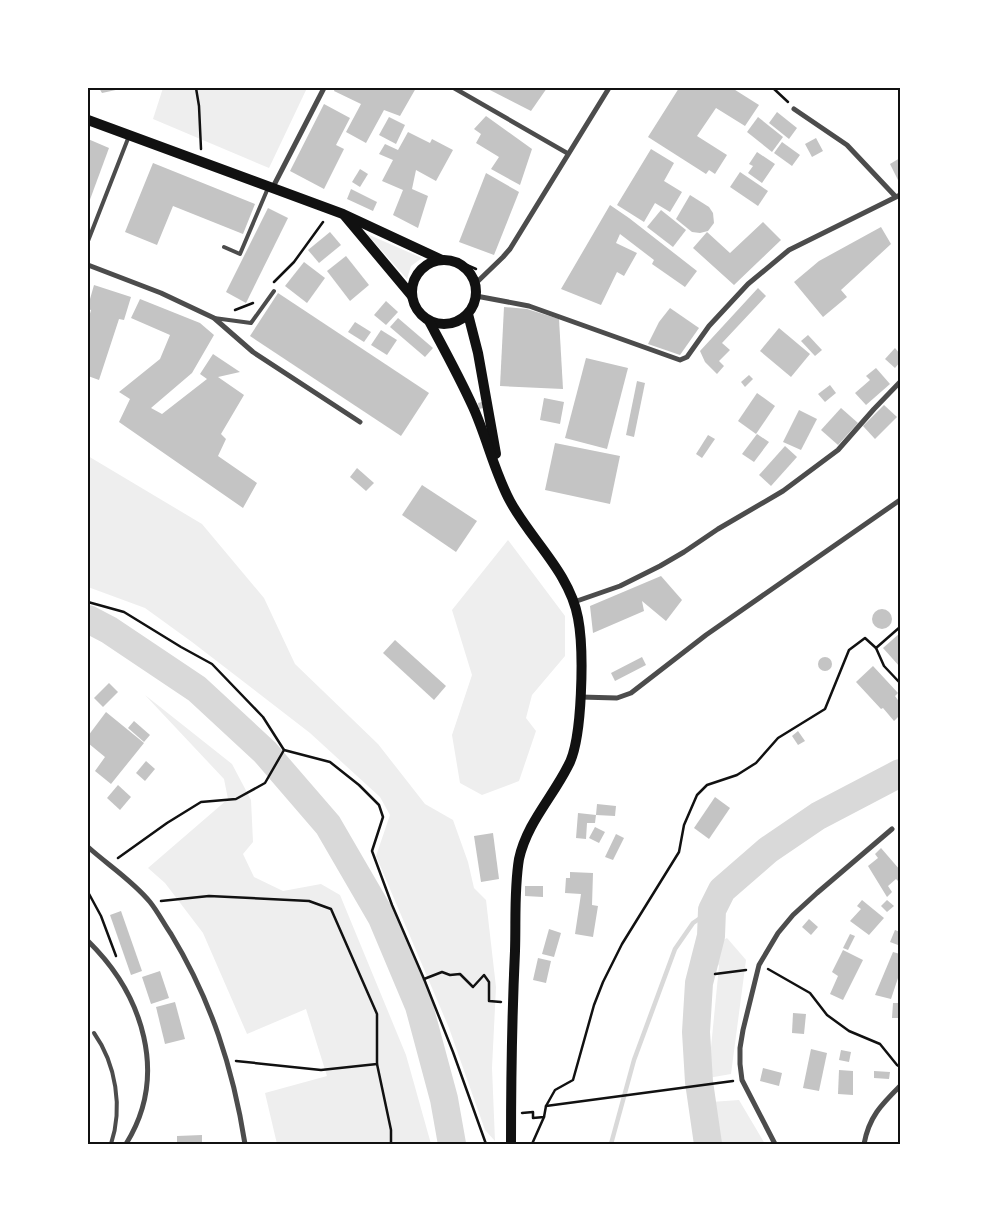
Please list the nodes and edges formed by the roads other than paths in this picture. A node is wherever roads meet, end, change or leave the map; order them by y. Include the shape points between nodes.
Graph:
1 (324, 88) edge
2 (454, 88) edge
3 (609, 88) edge
4 (794, 109) road end
5 (88, 120) edge
6 (130, 136) junction
7 (567, 154) junction
8 (271, 187) junction
9 (898, 195) edge
10 (343, 214) junction
11 (88, 241) edge
12 (224, 247) dead end
13 (442, 260) junction
14 (88, 265) edge
15 (475, 284) junction
16 (274, 290) dead end
17 (412, 296) junction
18 (476, 296) junction
19 (468, 314) junction
20 (214, 318) junction
21 (429, 321) junction
22 (900, 382) edge
23 (360, 422) dead end
24 (501, 482) junction
25 (900, 500) edge
26 (574, 602) junction
27 (580, 697) junction
28 (892, 830) dead end
29 (88, 846) edge
30 (88, 941) edge
31 (94, 1033) dead end
32 (900, 1086) edge
33 (111, 1144) edge
34 (126, 1144) edge
35 (245, 1144) edge
36 (511, 1144) edge
37 (775, 1144) edge
38 (864, 1144) edge

1 - 8 street
2 - 7 street
3 - 7 street
4 - 9 street via 847,145
5 - 6 main road
6 - 8 main road
6 - 11 lane
7 - 15 street via 504,257
8 - 10 main road
8 - 12 lane via 240,254
9 - 18 street via 789,250 748,284 708,326 687,357 680,360 529,306
10 - 13 main road
10 - 17 main road
13 - 15 main road via 467,269
13 - 17 main road via 423,268 416,276
14 - 20 street via 161,292
15 - 18 main road
16 - 20 lane via 251,323
17 - 21 main road via 421,315
18 - 19 main road
19 - 21 main road via 446,324
19 - 24 main road
20 - 23 street via 253,352
21 - 24 main road via 473,407
22 - 26 street via 838,450 784,492 660,566 620,586
24 - 26 main road
25 - 27 street via 706,635 631,693 617,698
26 - 27 main road via 580,631
27 - 36 main road via 578,732 569,766 531,825 517,875
28 - 37 street via 793,915 760,965 747,1010 740,1064 742,1080
29 - 35 street via 150,902 190,965 209,1006 227,1060
30 - 34 street via 117,975 139,1022 148,1053 145,1096
31 - 33 lane via 106,1054 117,1098
32 - 38 street via 873,1116

